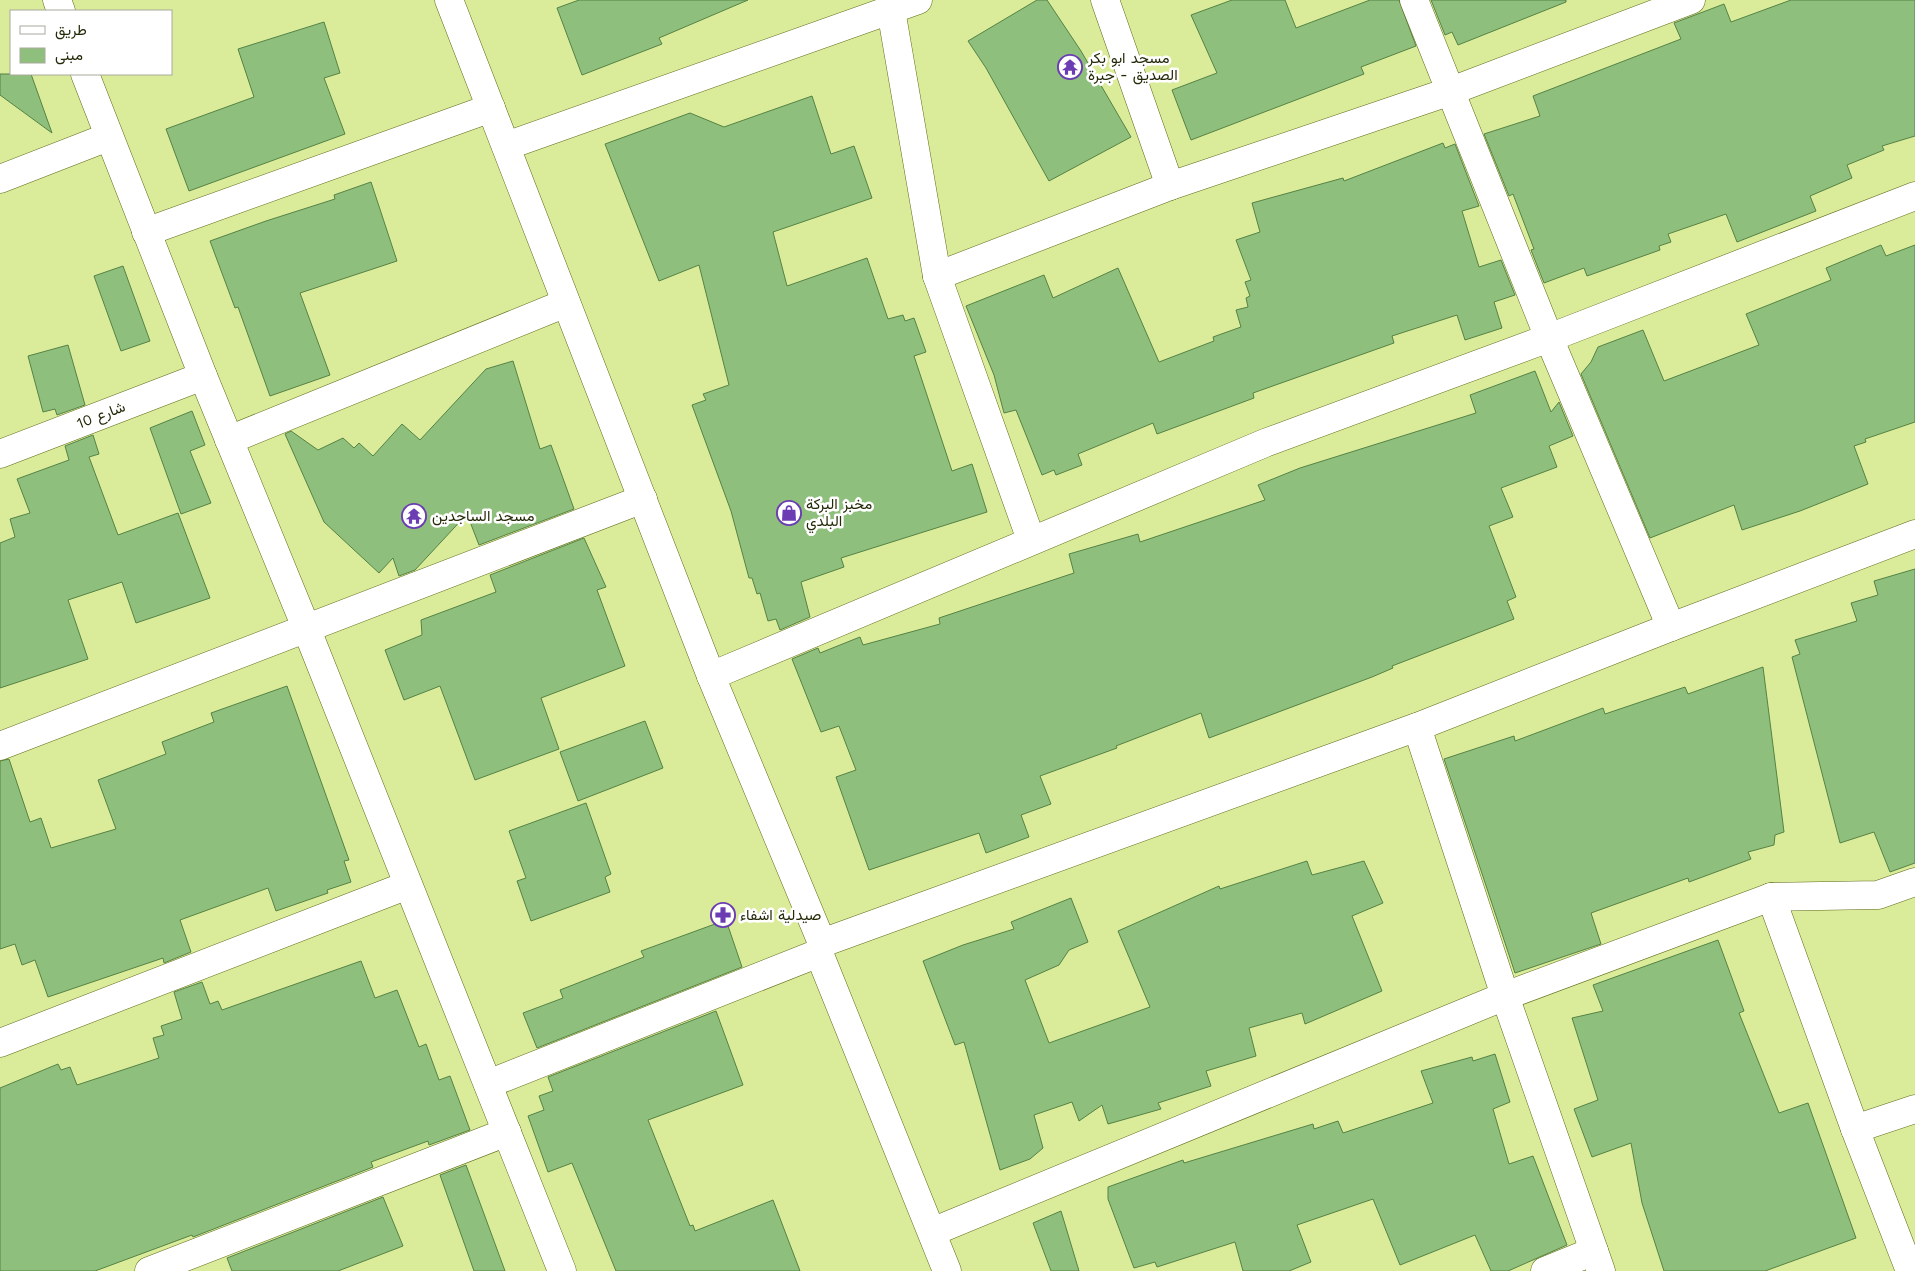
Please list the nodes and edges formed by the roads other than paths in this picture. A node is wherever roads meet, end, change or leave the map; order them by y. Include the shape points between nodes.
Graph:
1 (449, 0) edge
2 (918, 0) edge
3 (1105, 0) edge
4 (1414, 0) edge
5 (1691, 0) edge
6 (891, 10) junction
7 (85, 75) edge
8 (1451, 92) junction
9 (490, 108) junction
10 (108, 137) junction
11 (506, 146) junction
12 (0, 179) edge
13 (1170, 186) junction
14 (1915, 196) edge
15 (146, 232) junction
16 (937, 276) junction
17 (566, 302) junction
18 (1549, 338) junction
19 (203, 376) junction
20 (229, 440) junction
21 (0, 454) edge
22 (643, 499) junction
23 (1915, 534) edge
24 (1031, 540) junction
25 (1671, 627) junction
26 (306, 630) junction
27 (710, 676) junction
28 (1417, 727) junction
29 (0, 746) edge
30 (1915, 882) edge
31 (408, 884) junction
32 (1771, 896) junction
33 (821, 948) junction
34 (1505, 996) junction
35 (0, 1044) edge
36 (488, 1084) junction
37 (1915, 1109) edge
38 (1855, 1130) junction
39 (507, 1132) junction
40 (932, 1232) junction
41 (1598, 1261) edge
42 (149, 1271) edge
43 (562, 1271) edge
44 (947, 1271) edge
45 (1544, 1271) edge
46 (1910, 1271) edge

1 - 9 street
2 - 6 street
3 - 13 street
4 - 8 street
5 - 8 street
6 - 11 street
6 - 16 street
7 - 10 street
8 - 13 street
8 - 18 street
9 - 11 street
9 - 15 street
10 - 12 street
10 - 15 street
11 - 17 street
13 - 16 street
14 - 18 street
15 - 19 street
16 - 24 street
17 - 20 street
17 - 22 street
18 - 24 street via 1265,443
18 - 25 street
19 - 20 street
19 - 21 street, شارع 10
20 - 26 street
22 - 26 street
22 - 27 street
23 - 25 street
24 - 27 street
25 - 28 street
26 - 29 street
26 - 31 street
27 - 33 street
28 - 33 street
28 - 34 street
30 - 32 street via 1878,895
31 - 35 street
31 - 36 street
32 - 34 street
32 - 38 street
33 - 36 street
33 - 40 street
34 - 40 street
34 - 41 street
36 - 39 street
37 - 38 street
38 - 46 street
39 - 42 street
39 - 43 street
40 - 44 street
41 - 45 street

